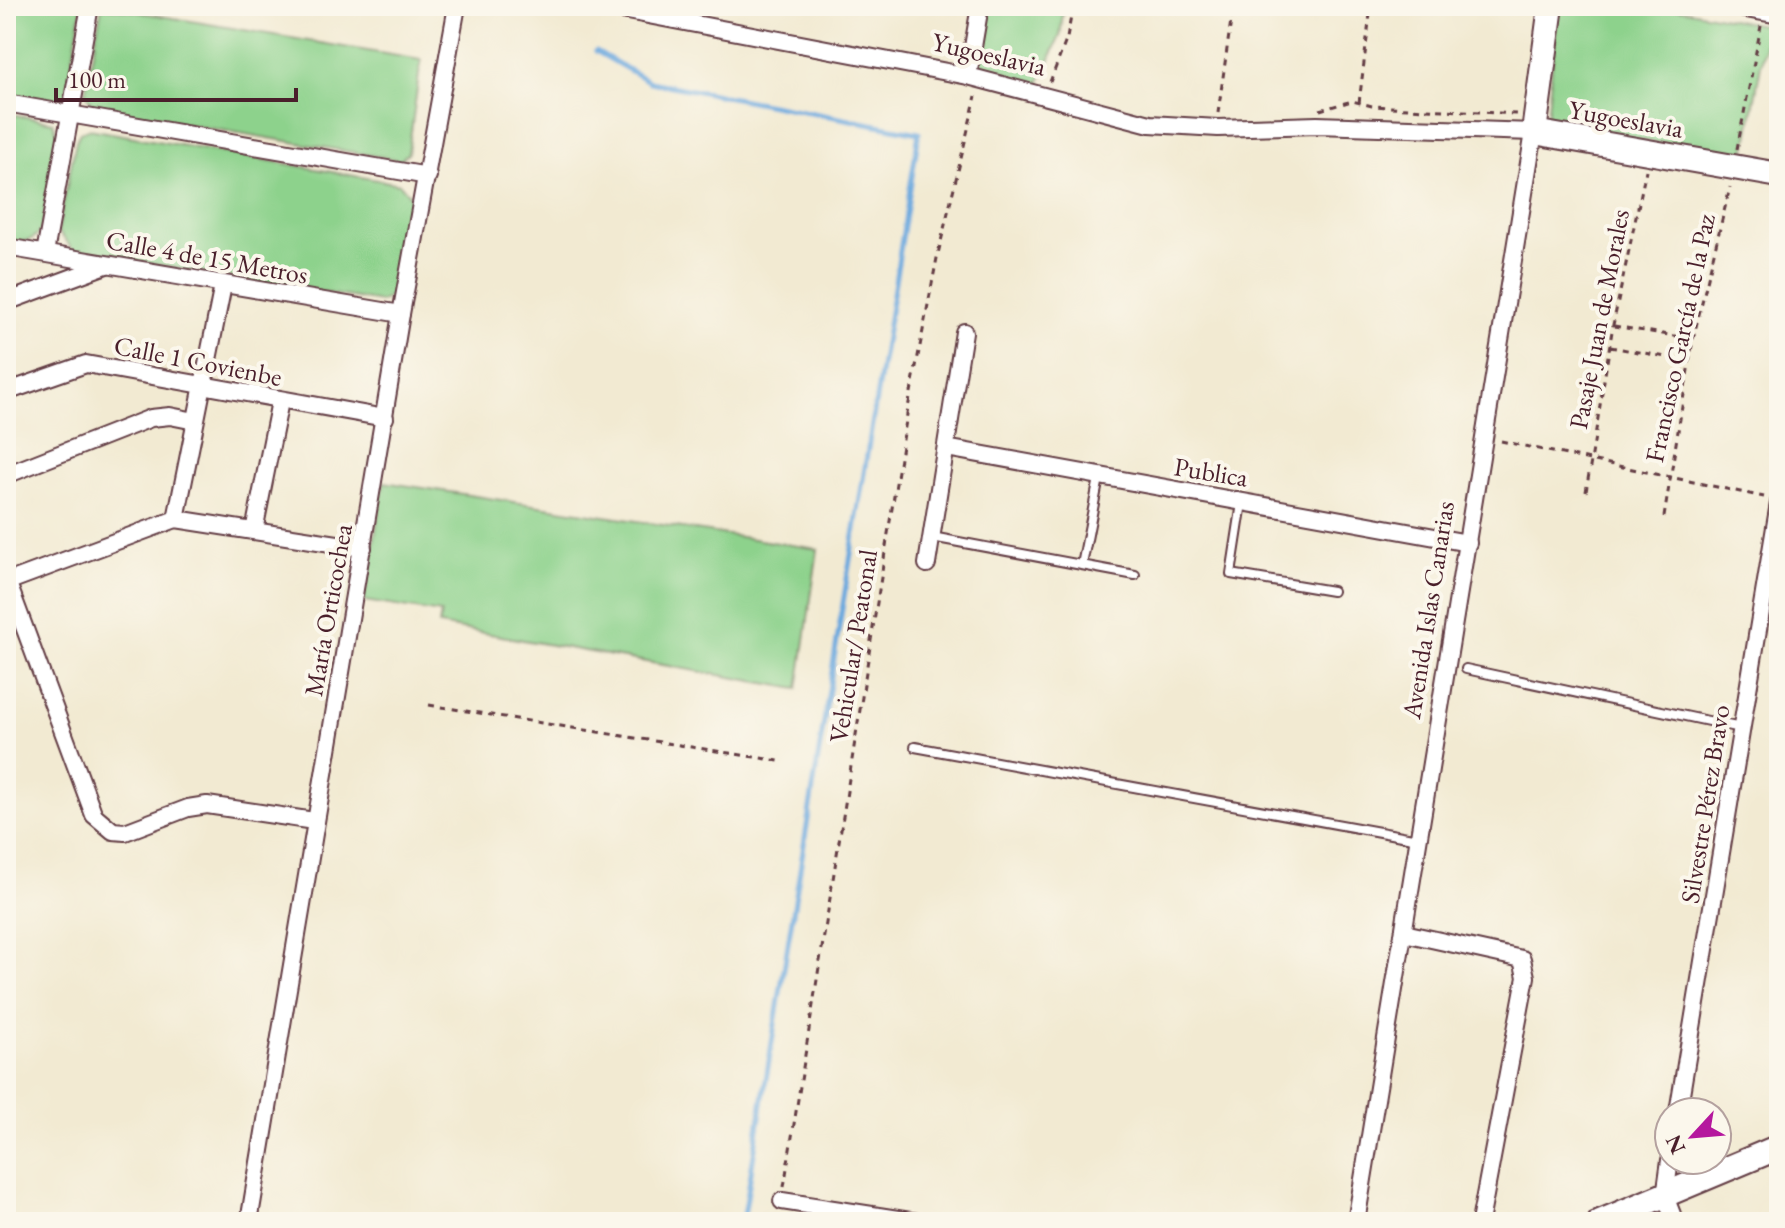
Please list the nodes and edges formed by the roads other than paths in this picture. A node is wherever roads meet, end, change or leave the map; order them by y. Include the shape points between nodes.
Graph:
1 (90, 6) edge
2 (454, 6) edge
3 (601, 6) edge
4 (980, 6) edge
5 (1551, 6) edge
6 (1729, 6) edge
7 (1771, 14) edge
8 (974, 77) junction
9 (6, 103) edge
10 (70, 115) junction
11 (1535, 124) junction
12 (1779, 175) edge
13 (428, 176) junction
14 (6, 247) edge
15 (45, 253) junction
16 (108, 264) junction
17 (223, 285) junction
18 (6, 302) edge
19 (401, 314) junction
20 (964, 332) dead end
21 (201, 384) junction
22 (6, 392) edge
23 (280, 401) junction
24 (385, 418) junction
25 (195, 421) junction
26 (946, 448) junction
27 (6, 475) edge
28 (1099, 478) junction
29 (1771, 500) edge
30 (1242, 502) junction
31 (176, 519) junction
32 (254, 531) junction
33 (931, 537) junction
34 (1468, 543) junction
35 (363, 548) junction
36 (927, 564) dead end
37 (1082, 565) junction
38 (1135, 575) dead end
39 (7, 580) edge
40 (1332, 591) dead end
41 (1466, 669) dead end
42 (1742, 729) junction
43 (915, 747) dead end
44 (314, 821) junction
45 (1419, 839) junction
46 (1404, 933) junction
47 (1681, 1096) edge
48 (1779, 1147) edge
49 (1668, 1176) edge
50 (1665, 1196) junction
51 (782, 1201) road end
52 (249, 1222) edge
53 (917, 1222) edge
54 (1356, 1222) edge
55 (1480, 1222) edge
56 (1600, 1222) edge
57 (1675, 1222) edge

1 - 10 street
2 - 13 street, María Orticochea
3 - 8 street, Yugoeslavia
4 - 8 street
5 - 11 street, Avenida Islas Canarias
6 - 7 street
8 - 11 street, Yugoeslavia via 1150,124
9 - 10 street
10 - 13 street
10 - 15 street
11 - 12 street, Yugoeslavia
11 - 34 street, Avenida Islas Canarias
13 - 19 street, María Orticochea
14 - 15 street, Calle 4 de 15 Metros
15 - 16 street, Calle 4 de 15 Metros
16 - 17 street, Calle 4 de 15 Metros
16 - 18 street
17 - 19 street, Calle 4 de 15 Metros
17 - 21 street
19 - 24 street, María Orticochea
20 - 26 street
21 - 22 street, Calle 1 Covienbe via 86,364
21 - 23 street, Calle 1 Covienbe
21 - 25 street
23 - 24 street, Calle 1 Covienbe
23 - 32 street
24 - 35 street, María Orticochea
25 - 27 street via 161,415
25 - 31 street
26 - 28 street, Publica
26 - 33 street
28 - 30 street, Publica
28 - 37 lane
29 - 42 street, Silvestre Pérez Bravo
30 - 34 street, Publica
30 - 40 lane via 1231,574
31 - 32 street
31 - 39 street
32 - 35 street
33 - 36 street
33 - 37 lane
34 - 45 street, Avenida Islas Canarias
35 - 44 street, María Orticochea
37 - 38 lane
39 - 44 street via 101,824 125,832 207,805
41 - 42 lane
42 - 47 street, Silvestre Pérez Bravo
43 - 45 lane
44 - 52 street, María Orticochea
45 - 46 street, Avenida Islas Canarias
46 - 54 street, Avenida Islas Canarias
46 - 55 street via 1522,959 1526,977
48 - 50 street
49 - 50 street
50 - 56 street
50 - 57 street
51 - 53 street

